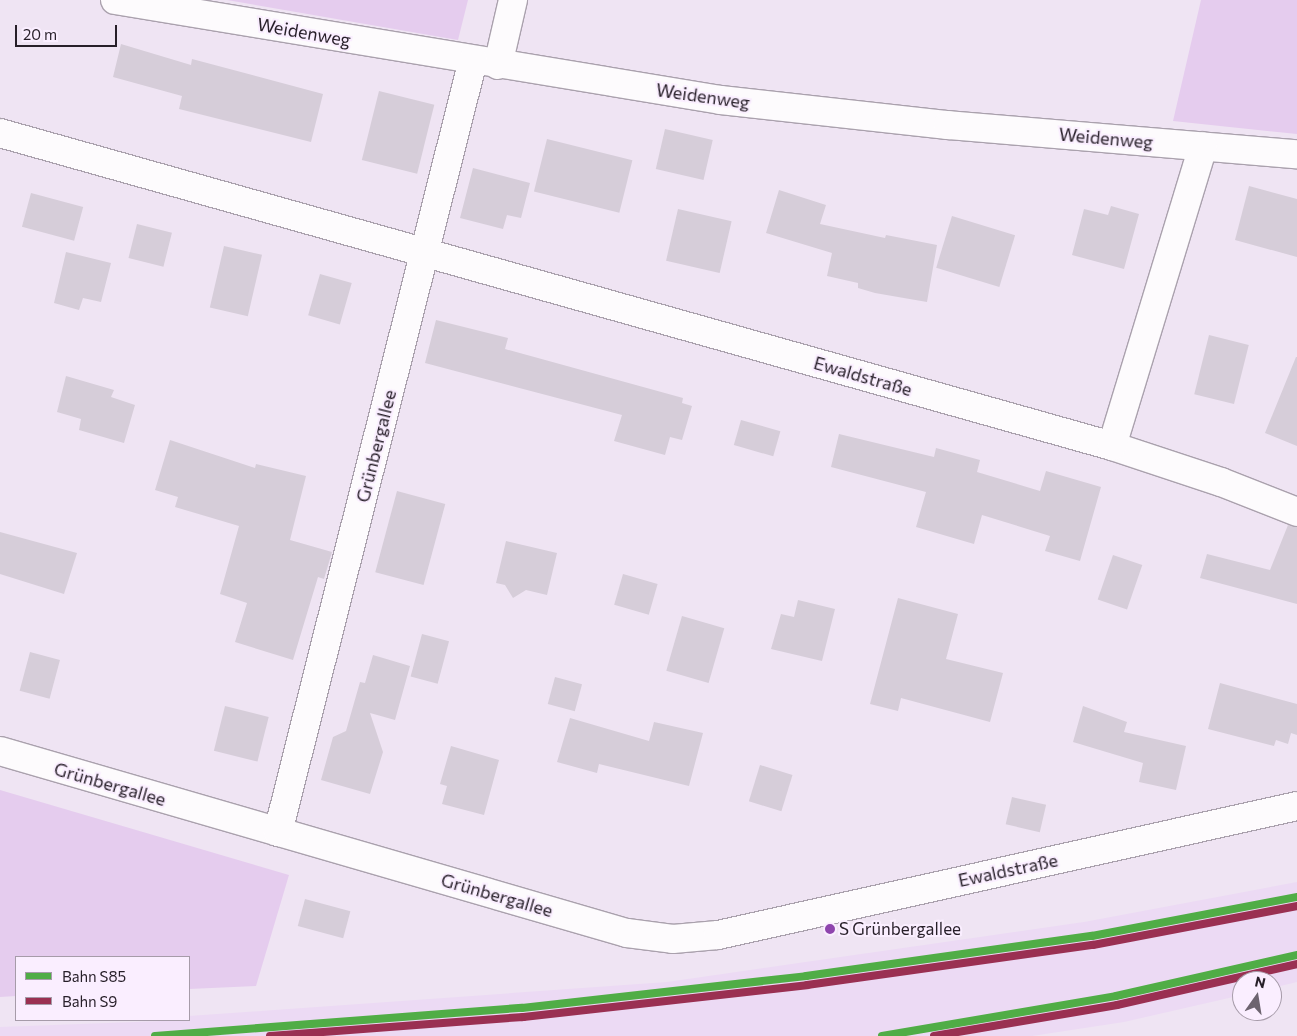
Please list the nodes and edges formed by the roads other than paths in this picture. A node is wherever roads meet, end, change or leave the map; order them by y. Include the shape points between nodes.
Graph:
1 (115, 0) edge
2 (513, 0) edge
3 (486, 62) junction
4 (0, 133) edge
5 (1203, 146) junction
6 (1297, 154) edge
7 (425, 251) junction
8 (1112, 446) junction
9 (1297, 512) edge
10 (0, 751) edge
11 (1297, 806) edge
12 (278, 832) junction
13 (718, 935) joint

1 - 3 street, Weidenweg
2 - 3 street, Grünbergallee
3 - 5 street, Weidenweg via 721,100 948,125
3 - 7 street, Grünbergallee
4 - 7 street
5 - 6 street, Weidenweg
5 - 8 street
7 - 8 street, Ewaldstraße
7 - 12 street, Grünbergallee
8 - 9 street, Ewaldstraße via 1221,482
10 - 12 street, Grünbergallee
11 - 13 street, Ewaldstraße
12 - 13 street, Grünbergallee via 627,933 673,939

